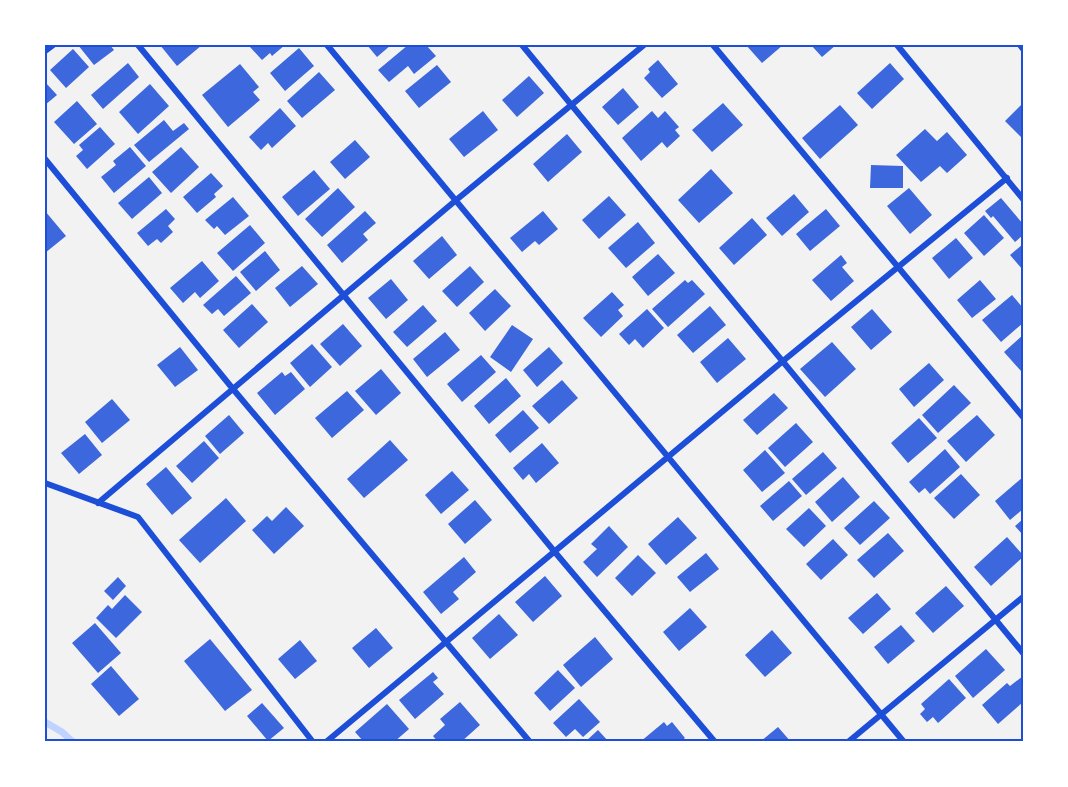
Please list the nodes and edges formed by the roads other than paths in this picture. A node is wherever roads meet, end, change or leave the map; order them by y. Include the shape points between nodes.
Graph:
1 (53, 45) edge
2 (138, 45) edge
3 (327, 45) edge
4 (522, 45) edge
5 (644, 45) edge
6 (713, 45) edge
7 (897, 45) edge
8 (1020, 45) edge
9 (1023, 49) edge
10 (45, 51) edge
11 (572, 104) junction
12 (45, 159) edge
13 (1007, 178) junction
14 (1023, 199) edge
15 (455, 201) junction
16 (898, 268) junction
17 (344, 295) junction
18 (783, 361) junction
19 (233, 389) junction
20 (1023, 417) edge
21 (667, 458) junction
22 (45, 483) edge
23 (98, 503) junction
24 (554, 551) junction
25 (1023, 597) edge
26 (996, 619) junction
27 (447, 642) junction
28 (1023, 653) edge
29 (880, 714) junction
30 (313, 742) edge
31 (326, 742) edge
32 (530, 742) edge
33 (715, 742) edge
34 (848, 742) edge
35 (904, 742) edge

1 - 10 street
2 - 17 street
3 - 15 street
4 - 11 street
5 - 11 street
6 - 16 street
7 - 13 street
8 - 9 street
11 - 15 street
11 - 18 street
12 - 19 street
13 - 14 street
13 - 16 street
15 - 17 street
15 - 21 street
16 - 18 street
16 - 20 street
17 - 19 street
17 - 24 street
18 - 21 street
18 - 26 street
19 - 23 street
19 - 27 street
21 - 24 street
21 - 29 street
22 - 23 street
23 - 30 street via 138,517
24 - 27 street
24 - 33 street
25 - 26 street
26 - 28 street
26 - 29 street
27 - 31 street
27 - 32 street
29 - 34 street
29 - 35 street

